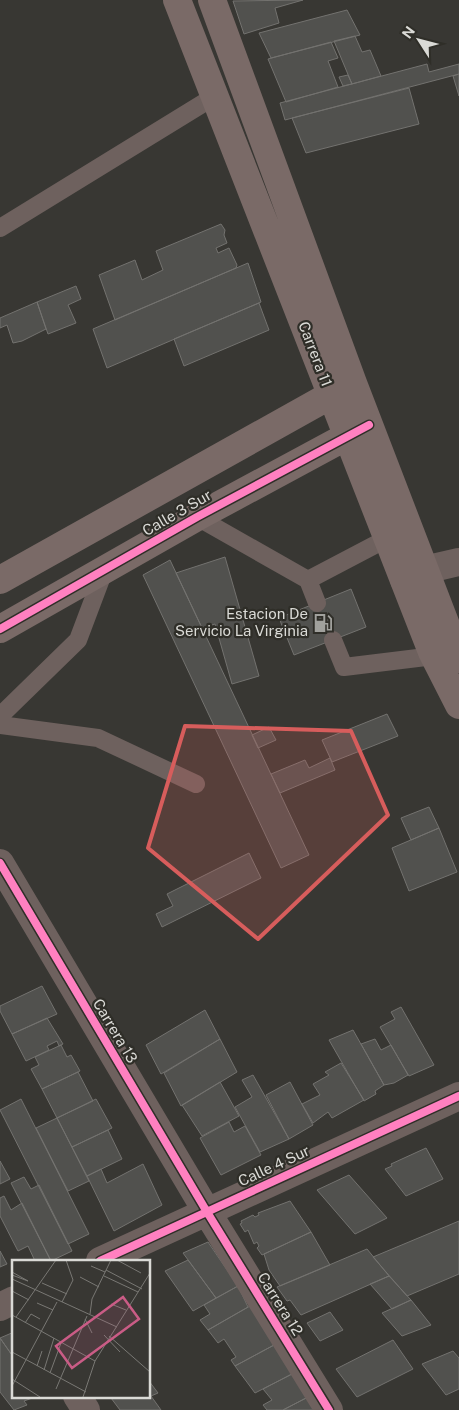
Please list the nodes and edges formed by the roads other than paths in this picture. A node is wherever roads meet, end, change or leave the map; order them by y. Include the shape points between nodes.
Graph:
1 (177, 0) edge
2 (212, 0) edge
3 (215, 96) junction
4 (0, 228) edge
5 (342, 389) junction
6 (359, 431) junction
7 (196, 517) junction
8 (388, 538) junction
9 (459, 562) edge
10 (104, 571) junction
11 (414, 575) junction
12 (0, 580) edge
13 (308, 580) junction
14 (317, 603) dead end
15 (0, 628) edge
16 (333, 640) dead end
17 (452, 650) edge
18 (459, 705) edge
19 (0, 716) edge
20 (0, 725) edge
21 (196, 784) dead end
22 (0, 863) edge
23 (459, 1096) edge
24 (207, 1212) junction
25 (102, 1260) edge
26 (12, 1301) edge
27 (0, 1307) edge
28 (78, 1398) edge
29 (86, 1410) edge
30 (329, 1410) edge

1 - 3 main road, Carrera 11
2 - 5 main road, Carrera 11
3 - 4 lane
3 - 5 main road, Carrera 11
5 - 6 main road, Carrera 11
5 - 12 main road, Calle 3 Sur
6 - 7 main road, Calle 3 Sur
6 - 8 main road, Carrera 11
6 - 11 main road, Carrera 11
7 - 10 main road, Calle 3 Sur
7 - 13 lane
8 - 11 main road, Carrera 11
8 - 13 lane
9 - 11 street
10 - 15 main road, Calle 3 Sur
10 - 19 lane via 78,640
11 - 17 main road, Carrera 11
13 - 14 lane
16 - 17 lane via 344,666
17 - 18 main road, Carrera 11
20 - 21 lane via 98,738
22 - 24 street, Carrera 13
23 - 24 street, Calle 4 Sur
24 - 25 street, Calle 4 Sur
24 - 30 street, Carrera 12
26 - 27 street
28 - 29 street

